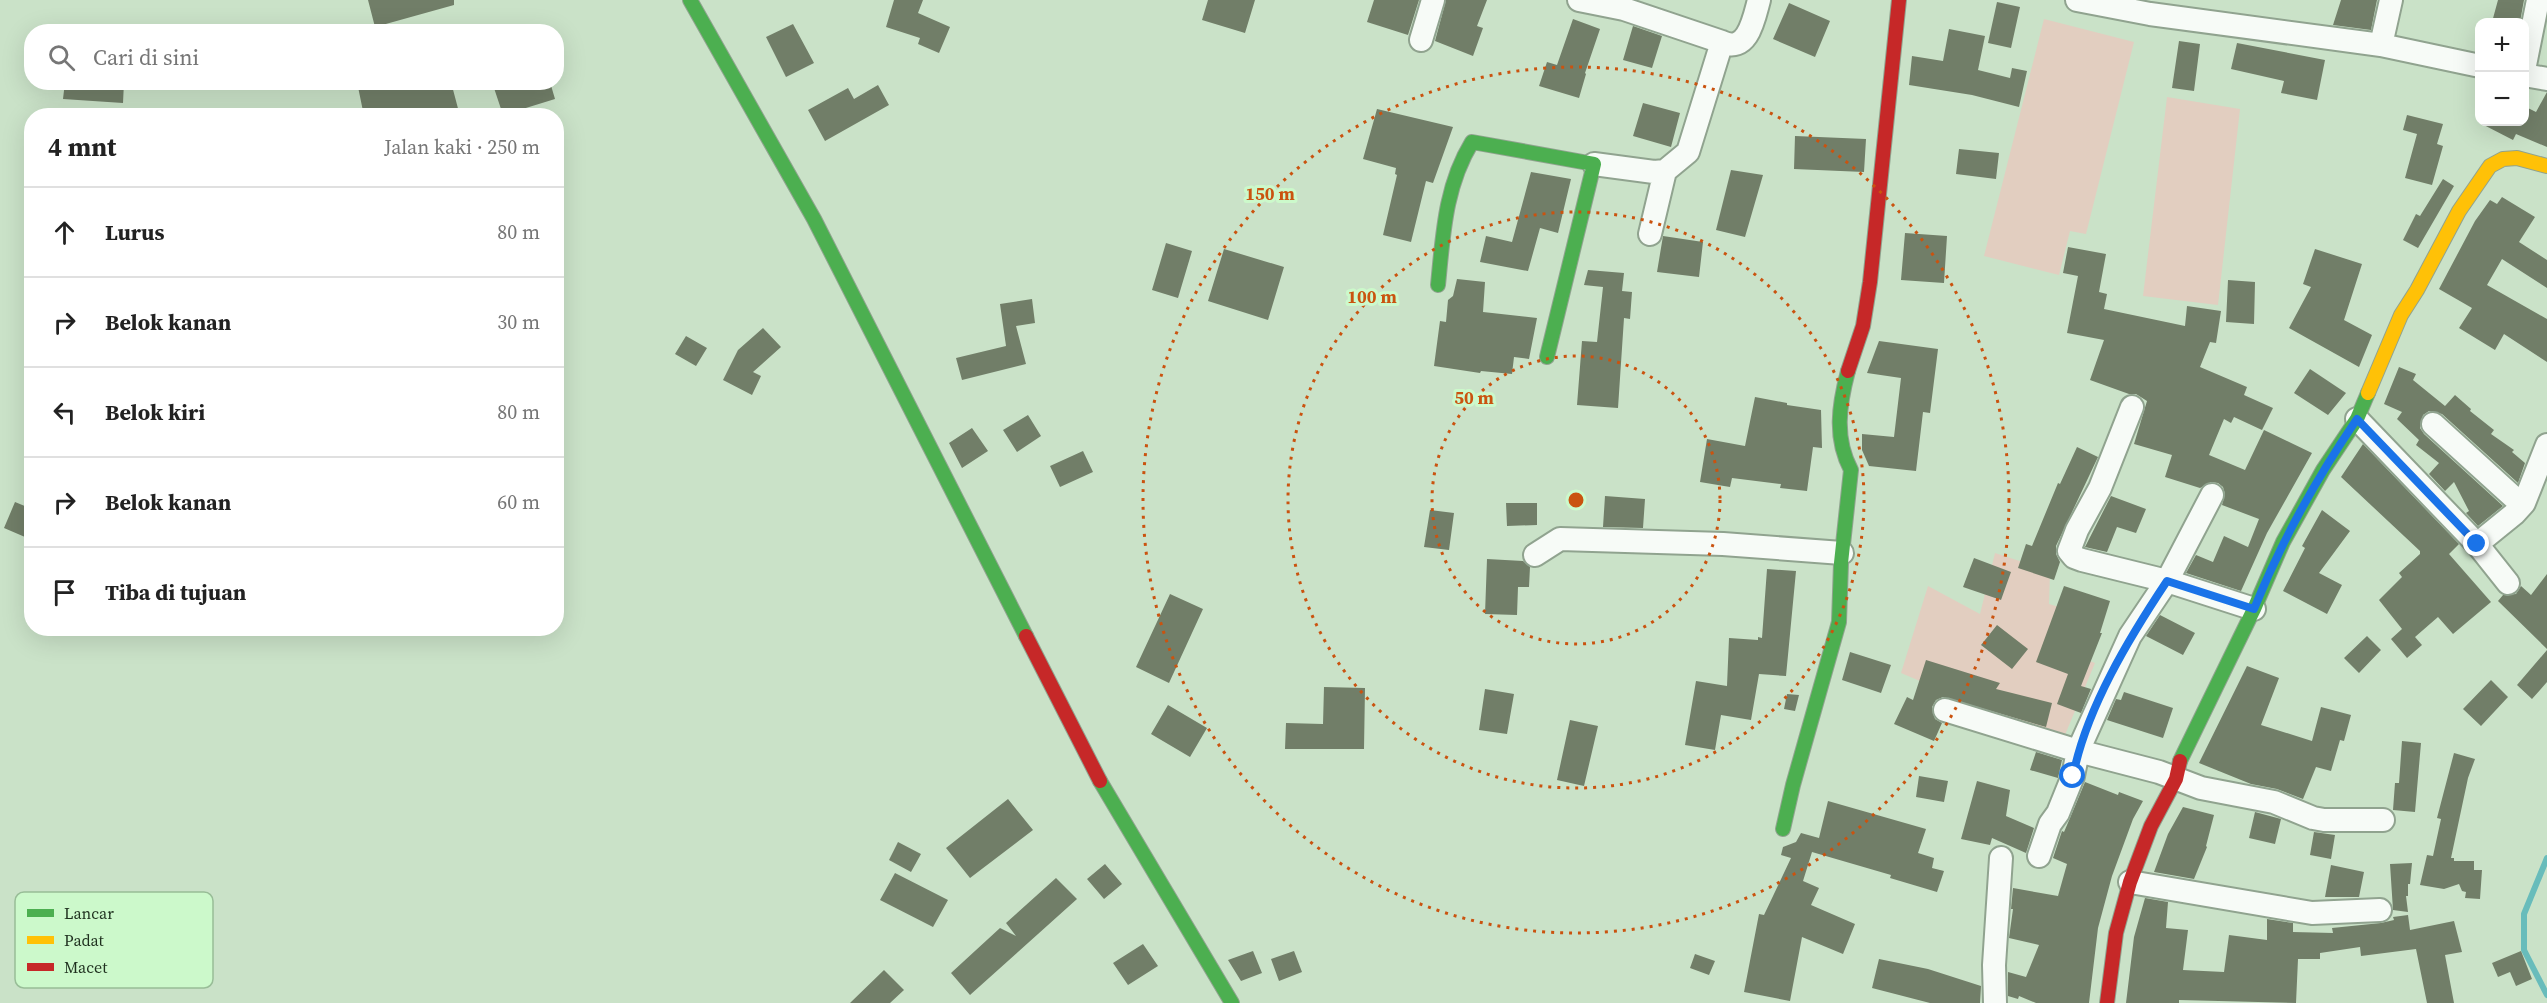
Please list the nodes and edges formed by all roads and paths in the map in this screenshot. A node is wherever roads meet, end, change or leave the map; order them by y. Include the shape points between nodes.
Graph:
1 (690, 0) edge
2 (1434, 0) edge
3 (1579, 0) edge
4 (1760, 0) edge
5 (1899, 0) edge
6 (2077, 0) edge
7 (2391, 0) edge
8 (2538, 0) edge
9 (1421, 40) dead end
10 (1722, 42) junction
11 (2381, 45) junction
12 (2529, 45) edge
13 (2475, 65) edge
14 (2529, 76) edge
15 (2547, 79) edge
16 (1594, 164) junction
17 (2547, 166) edge
18 (1665, 171) junction
19 (1650, 234) dead end
20 (1438, 285) dead end
21 (1547, 357) dead end
22 (2132, 406) dead end
23 (2357, 419) junction
24 (2433, 424) dead end
25 (2547, 445) edge
26 (2212, 495) dead end
27 (2522, 505) junction
28 (2477, 544) junction
29 (1842, 553) junction
30 (1534, 555) dead end
31 (2167, 581) junction
32 (2508, 583) dead end
33 (2254, 609) junction
34 (1945, 710) dead end
35 (2078, 751) junction
36 (2176, 779) junction
37 (2383, 820) dead end
38 (1783, 829) dead end
39 (2039, 856) dead end
40 (2001, 858) dead end
41 (2130, 882) junction
42 (2380, 910) dead end
43 (1232, 1003) edge
44 (1995, 1003) edge
45 (2107, 1003) edge

1 - 43 street via 814,219 1102,787
2 - 9 street
3 - 10 street via 1624,9
4 - 10 street via 1747,36 1734,45
5 - 29 street via 1864,324 1839,420 1839,446 1851,470
6 - 11 street via 2150,14
7 - 11 street
8 - 12 street
10 - 18 street via 1688,152
11 - 13 street
14 - 15 street
16 - 18 street
16 - 20 street via 1472,142 1452,182
16 - 21 street
17 - 23 street via 2517,158 2503,159 2490,166 2459,211 2401,315
18 - 19 street
22 - 31 street via 2100,488 2068,551 2082,560
23 - 28 street
23 - 33 street via 2283,542
24 - 27 street
25 - 27 street
26 - 31 street
27 - 28 street
28 - 32 street
29 - 30 street via 1723,544 1560,539
29 - 38 street via 1839,622
31 - 33 street
31 - 35 street via 2130,636
33 - 36 street via 2182,754
34 - 35 street
35 - 36 street
35 - 39 street via 2073,776
36 - 37 street via 2201,788 2274,802 2313,818
36 - 41 street via 2151,826
40 - 44 street
41 - 42 street via 2312,913
41 - 45 street via 2116,933

